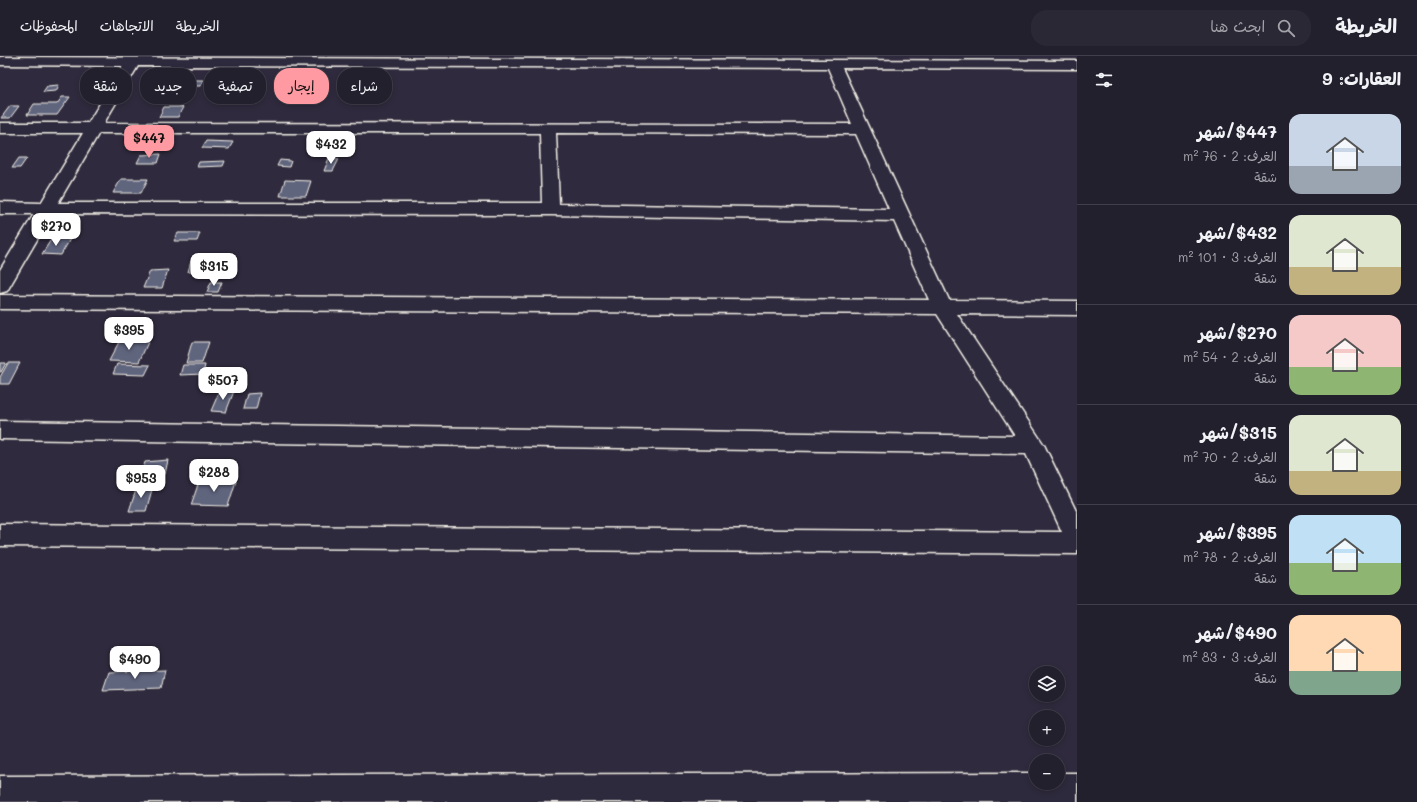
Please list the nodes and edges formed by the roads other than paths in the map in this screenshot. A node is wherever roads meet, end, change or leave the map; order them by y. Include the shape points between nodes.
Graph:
1 (1059, 60) edge
2 (0, 61) edge
3 (132, 63) junction
4 (833, 64) junction
5 (1077, 65) edge
6 (0, 128) edge
7 (93, 128) junction
8 (548, 129) junction
9 (862, 129) junction
10 (0, 208) edge
11 (46, 208) junction
12 (551, 209) junction
13 (901, 215) junction
14 (0, 286) edge
15 (0, 302) edge
16 (942, 307) junction
17 (1077, 308) edge
18 (0, 430) edge
19 (1033, 445) junction
20 (0, 535) edge
21 (1077, 539) edge
22 (1077, 543) edge
23 (1077, 788) edge
24 (0, 791) edge

1 - 4 street
1 - 5 street
2 - 3 street
3 - 4 street
3 - 7 street
4 - 9 street
6 - 7 street
7 - 8 street
7 - 11 street
8 - 9 street
8 - 12 street
9 - 13 street
10 - 11 street
11 - 12 street
11 - 14 street
12 - 13 street
13 - 16 street
15 - 16 street
16 - 17 street
16 - 19 street
18 - 19 street
19 - 21 street
20 - 22 street
23 - 24 street

